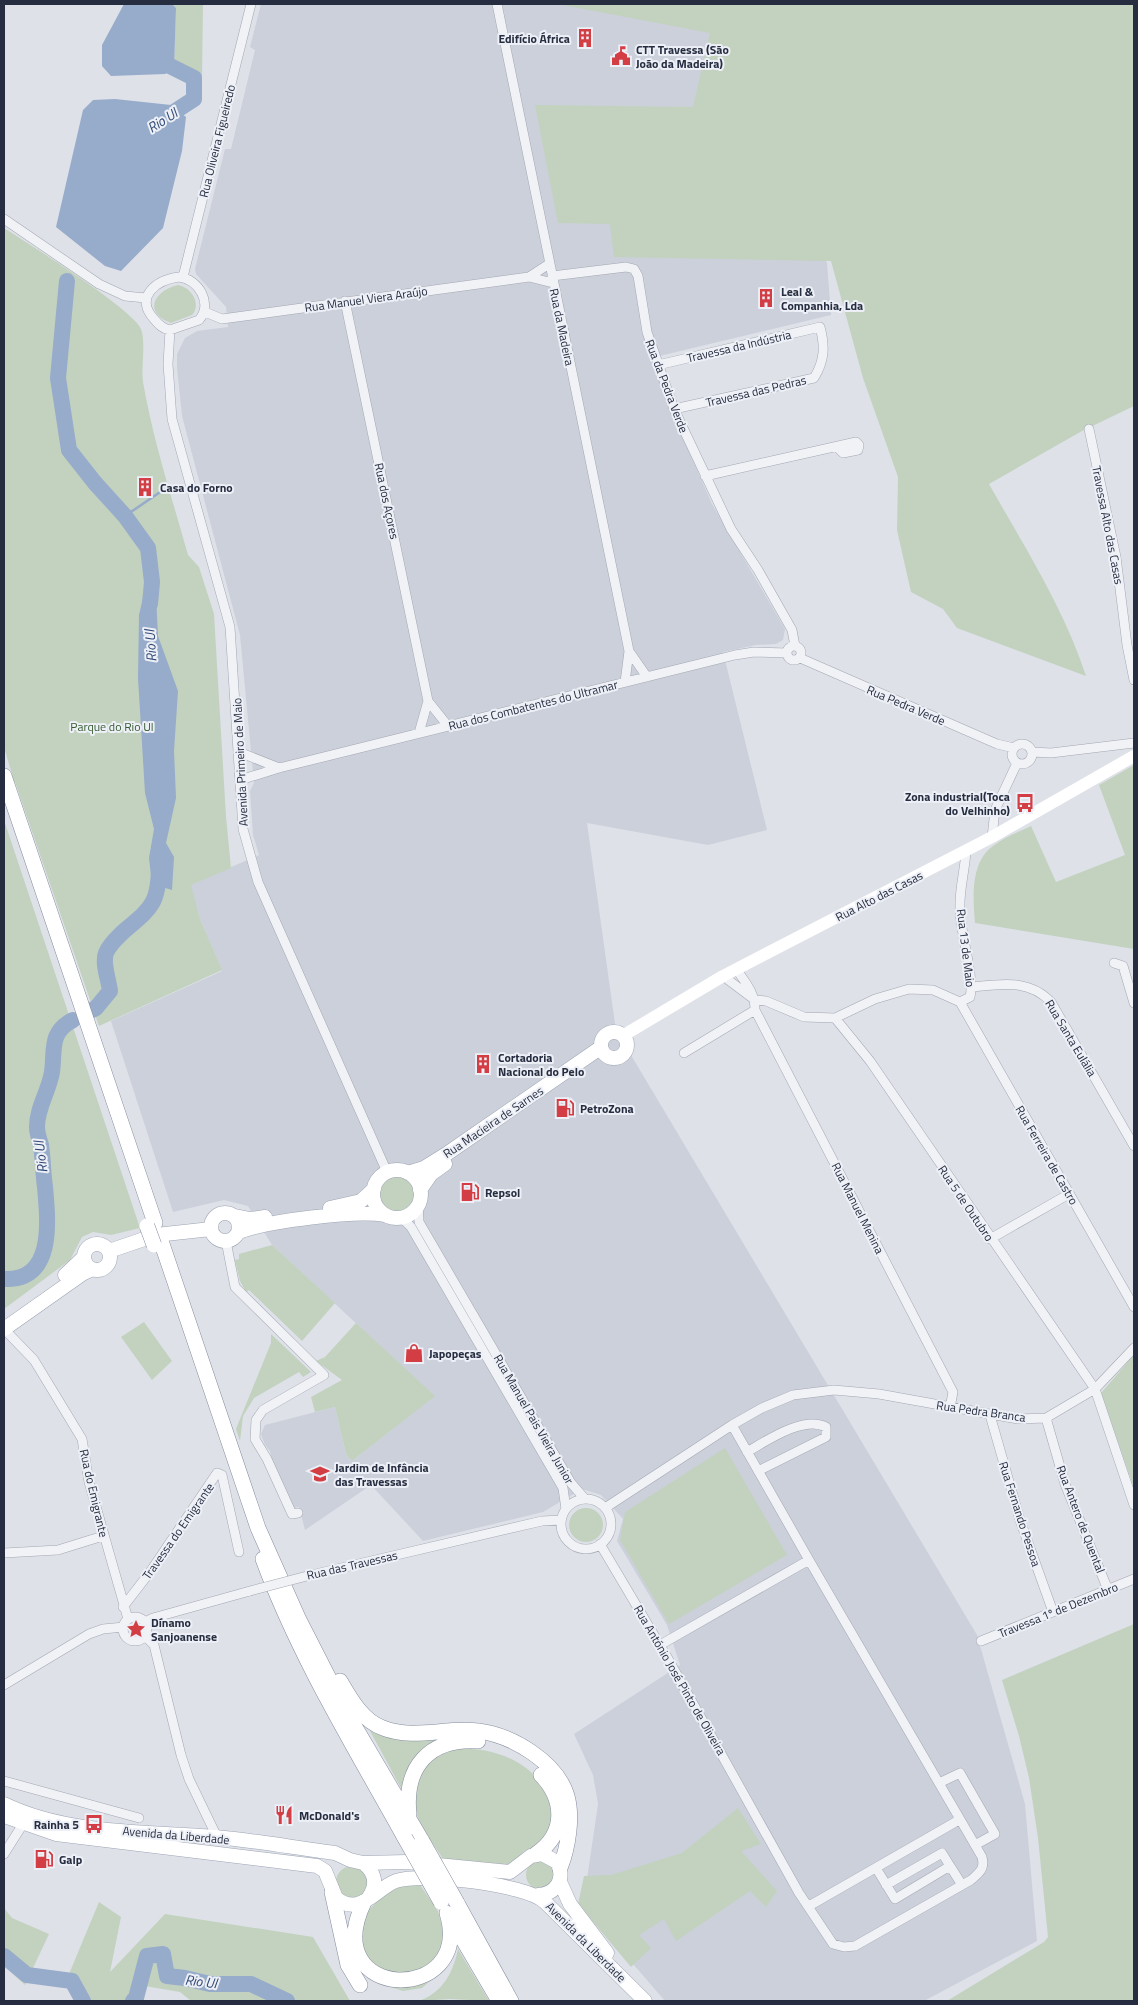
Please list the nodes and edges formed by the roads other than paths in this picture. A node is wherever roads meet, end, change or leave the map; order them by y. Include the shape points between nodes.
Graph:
1 (251, 4) edge
2 (497, 4) edge
3 (4, 219) edge
4 (550, 264) junction
5 (183, 277) junction
6 (529, 277) junction
7 (553, 279) junction
8 (146, 298) junction
9 (345, 301) junction
10 (205, 312) junction
11 (820, 327) joint
12 (170, 330) junction
13 (658, 365) junction
14 (674, 410) junction
15 (1089, 429) dead end
16 (837, 447) dead end
17 (705, 476) junction
18 (796, 646) junction
19 (629, 651) junction
20 (787, 653) junction
21 (800, 658) junction
22 (647, 677) junction
23 (1134, 680) edge
24 (625, 682) junction
25 (428, 701) junction
26 (448, 726) junction
27 (420, 733) junction
28 (1134, 743) edge
29 (1014, 748) junction
30 (239, 752) junction
31 (1032, 752) junction
32 (1134, 756) edge
33 (1017, 763) junction
34 (279, 768) junction
35 (4, 776) edge
36 (240, 780) junction
37 (4, 797) edge
38 (992, 837) junction
39 (966, 851) junction
40 (1114, 963) dead end
41 (736, 969) junction
42 (723, 976) junction
43 (973, 987) junction
44 (755, 1000) junction
45 (960, 1002) junction
46 (1134, 1003) edge
47 (755, 1010) junction
48 (835, 1018) junction
49 (624, 1036) junction
50 (603, 1052) junction
51 (684, 1053) dead end
52 (1134, 1146) edge
53 (387, 1172) junction
54 (408, 1173) junction
55 (374, 1188) junction
56 (420, 1190) junction
57 (1069, 1194) junction
58 (418, 1204) junction
59 (385, 1214) junction
60 (235, 1216) junction
61 (401, 1217) junction
62 (151, 1224) junction
63 (211, 1229) junction
64 (239, 1232) junction
65 (990, 1239) junction
66 (226, 1241) junction
67 (157, 1243) junction
68 (109, 1251) junction
69 (84, 1257) junction
70 (93, 1270) junction
71 (1134, 1307) edge
72 (4, 1321) edge
73 (4, 1329) edge
74 (1134, 1348) edge
75 (1095, 1389) junction
76 (950, 1408) junction
77 (990, 1415) junction
78 (1046, 1418) junction
79 (732, 1425) junction
80 (747, 1452) junction
81 (758, 1471) junction
82 (585, 1499) junction
83 (1134, 1505) edge
84 (605, 1508) junction
85 (566, 1509) junction
86 (298, 1513) dead end
87 (561, 1520) junction
88 (103, 1536) junction
89 (600, 1544) junction
90 (239, 1552) dead end
91 (4, 1553) edge
92 (809, 1560) junction
93 (1134, 1579) edge
94 (1108, 1590) junction
95 (290, 1597) junction
96 (124, 1607) junction
97 (1053, 1612) junction
98 (145, 1622) junction
99 (126, 1623) junction
100 (145, 1636) junction
101 (981, 1641) dead end
102 (660, 1645) junction
103 (4, 1685) edge
104 (4, 1781) edge
105 (939, 1783) junction
106 (4, 1804) edge
107 (4, 1816) edge
108 (139, 1818) dead end
109 (409, 1818) junction
110 (959, 1820) junction
111 (23, 1824) junction
112 (217, 1837) junction
113 (975, 1845) junction
114 (4, 1854) edge
115 (536, 1854) junction
116 (357, 1861) junction
117 (523, 1863) junction
118 (950, 1866) junction
119 (876, 1868) junction
120 (560, 1875) junction
121 (886, 1885) junction
122 (962, 1885) junction
123 (330, 1888) junction
124 (533, 1893) junction
125 (366, 1900) junction
126 (448, 1906) junction
127 (808, 1906) junction
128 (440, 1981) dead end
129 (634, 1989) junction
130 (369, 1993) dead end
131 (387, 1993) dead end
132 (499, 2001) edge
133 (511, 2001) edge
134 (646, 2001) edge

1 - 5 street, Rua Oliveira Figueiredo
2 - 4 street, Rua da Madeira
3 - 8 street via 84,274 125,296
4 - 6 street, Rua Manuel Viera Araújo
4 - 7 street, Rua da Madeira
5 - 8 street via 153,287
5 - 10 street via 191,281 205,298
6 - 7 street, Rua Manuel Viera Araújo
6 - 9 street, Rua Manuel Viera Araújo
7 - 13 street, Rua da Pedra Verde via 626,267 634,269 638,276 647,332
7 - 19 street, Rua da Madeira
8 - 12 street via 147,312
9 - 10 street, Rua Manuel Viera Araújo via 222,319
9 - 25 street, Rua dos Açores
10 - 12 street via 199,320
11 - 13 street, Travessa da Indústria
11 - 14 street, Travessa das Pedras via 825,346 821,366 814,378
12 - 30 street, Avenida Primeiro de Maio via 168,364 172,419 230,627
13 - 14 street, Rua da Pedra Verde
14 - 17 street, Rua da Pedra Verde
15 - 23 street, Travessa Alto das Casas via 1116,557
16 - 17 street
17 - 18 street, Rua da Pedra Verde via 731,530 792,630
18 - 20 street
18 - 21 street via 801,652
19 - 22 street, Rua da Madeira
19 - 24 street, Rua da Madeira
20 - 21 street via 792,660
20 - 22 street, Rua dos Combatentes do Ultramar via 754,652
21 - 29 street, Rua Pedra Verde via 997,744
22 - 24 street, Rua dos Combatentes do Ultramar
24 - 26 street, Rua dos Combatentes do Ultramar
25 - 26 street, Rua dos Açores
25 - 27 street, Rua dos Açores
26 - 27 street, Rua dos Combatentes do Ultramar
27 - 34 street, Rua dos Combatentes do Ultramar
28 - 31 street via 1051,753
29 - 31 street via 1023,744
29 - 33 street via 1012,754
30 - 34 street
30 - 36 street, Avenida Primeiro de Maio
31 - 33 street via 1027,763
32 - 38 main road, Rua Alto das Casas
33 - 38 street via 995,810
34 - 36 street, Rua dos Combatentes do Ultramar
35 - 62 highway
36 - 53 street, Avenida Primeiro de Maio via 243,829 258,882
37 - 62 highway
38 - 39 main road, Rua Alto das Casas
39 - 41 main road, Rua Alto das Casas
39 - 43 street, Rua 13 de Maio via 959,907
40 - 46 street via 1123,966
41 - 42 main road, Rua Alto das Casas
41 - 44 street
42 - 44 street, Rua 13 de Maio
42 - 49 main road, Rua Alto das Casas
43 - 45 street, Rua 13 de Maio via 970,997
43 - 52 street, Rua Santa Eulália via 1009,983 1042,992 1051,1002
44 - 47 street
44 - 48 street, Rua 13 de Maio via 766,1001 804,1017
45 - 48 street, Rua 13 de Maio via 933,990 909,989 875,998
45 - 57 street, Rua Ferreira de Castro
47 - 51 street
47 - 76 street, Rua Manuel Menina via 953,1392
48 - 65 street, Rua 5 de Outubro via 870,1061
49 - 50 main road via 616,1031 607,1033 601,1039
49 - 50 main road via 627,1048 622,1055 614,1058
50 - 54 main road, Rua Macieira de Sarnes via 445,1155 424,1168
50 - 56 main road, Rua Macieira de Sarnes via 431,1174
53 - 54 main road
53 - 55 main road
54 - 56 main road via 414,1177
55 - 59 main road via 375,1203
55 - 60 main road via 361,1201 344,1206 250,1219
56 - 58 main road
57 - 65 street
57 - 71 street, Rua Ferreira de Castro
58 - 61 main road via 408,1215
58 - 82 street, Rua Manuel Pais Vieira Junior via 420,1222 570,1483
59 - 61 main road
59 - 64 main road via 369,1212 307,1219 250,1227
60 - 63 main road via 218,1214 212,1220
60 - 64 main road
61 - 85 street, Rua Manuel Pais Vieira Junior via 411,1227 558,1480
62 - 67 highway
63 - 66 main road via 214,1237
63 - 68 main road via 156,1235
64 - 66 main road
65 - 75 street, Rua 5 de Outubro
66 - 86 street via 235,1287 324,1375 263,1410 256,1420 255,1439 292,1514
67 - 95 highway via 252,1514
67 - 126 highway, bridge via 249,1520 285,1617 405,1838
68 - 69 main road via 104,1246 92,1245
68 - 70 main road via 107,1266
69 - 70 main road
69 - 72 main road via 76,1267
70 - 73 main road via 82,1274
73 - 88 street, Rua do Emigrante via 34,1360 82,1439
74 - 75 street, Rua Pedra Branca
75 - 78 street, Rua Pedra Branca
75 - 83 street, Rua 5 de Outubro
76 - 77 street, Rua Pedra Branca
76 - 79 street, Rua Pedra Branca via 880,1394 834,1390 793,1395
77 - 78 street, Rua Pedra Branca
77 - 97 street, Rua Fernando Pessoa via 1020,1520
78 - 94 street, Rua Antero de Quental via 1066,1484
79 - 80 street
79 - 84 street
80 - 81 street
80 - 81 street via 786,1430 813,1424 826,1427 826,1437
81 - 92 street
82 - 84 street
82 - 85 street
84 - 89 street via 611,1524 608,1536
85 - 87 street
87 - 89 street via 562,1533 572,1545 586,1549
87 - 98 street, Rua das Travessas, bridge via 542,1521 307,1576
88 - 91 street via 58,1550
88 - 96 street, Rua do Emigrante
89 - 102 street, Rua António José Pinto de Oliveira
90 - 96 street, Travessa do Emigrante via 222,1475 217,1473
92 - 102 street
92 - 105 street
93 - 94 street, Travessa 1º de Dezembro
94 - 97 street, Travessa 1º de Dezembro
95 - 109 highway via 345,1710
95 - 120 highway via 349,1696 371,1722 398,1733 479,1731 511,1740 533,1753 555,1775 566,1796 569,1819
96 - 99 street, Rua do Emigrante
97 - 101 street, Travessa 1º de Dezembro
98 - 99 street via 139,1617
98 - 100 street
99 - 100 street via 125,1634 131,1640
99 - 103 street via 89,1634
100 - 112 street via 154,1645 189,1779
102 - 127 street, Rua António José Pinto de Oliveira
104 - 108 street
105 - 110 street
105 - 113 street via 960,1772 995,1834
106 - 112 main road, Avenida da Liberdade via 29,1815 83,1827
107 - 111 main road, Avenida da Liberdade
109 - 115 highway via 409,1780 418,1764 430,1754 462,1740 507,1749 528,1760 548,1782 556,1799 559,1818 554,1839
109 - 126 highway, bridge via 422,1841
110 - 113 street
110 - 119 street
111 - 114 street
111 - 123 main road, Avenida da Liberdade via 56,1834 306,1863 325,1871
112 - 116 main road, Avenida da Liberdade via 335,1852
113 - 122 street, Rua António José Pinto de Oliveira via 984,1865 976,1876
115 - 117 main road, Avenida da Liberdade
115 - 120 main road, Avenida da Liberdade via 548,1855
116 - 117 main road, Avenida da Liberdade via 407,1862 510,1872
116 - 123 main road via 338,1865 330,1877
116 - 125 main road via 368,1867 374,1878 375,1885
117 - 124 main road, Avenida da Liberdade via 521,1882
118 - 121 street via 942,1853
118 - 121 street via 895,1899
118 - 122 street
119 - 121 street
119 - 127 street
120 - 124 main road, Avenida da Liberdade via 551,1892
120 - 129 main road, Avenida da Liberdade via 570,1904
122 - 127 street, Rua António José Pinto de Oliveira via 849,1947 833,1944
123 - 125 main road, Avenida da Liberdade via 342,1903 356,1905
123 - 130 highway via 348,1965 357,1982
124 - 125 main road via 495,1885 412,1877 384,1886
124 - 129 main road, Avenida da Liberdade
125 - 131 highway via 356,1928 359,1962 374,1985
126 - 128 highway via 451,1951
126 - 132 highway
126 - 133 highway
129 - 134 main road, Avenida da Liberdade

